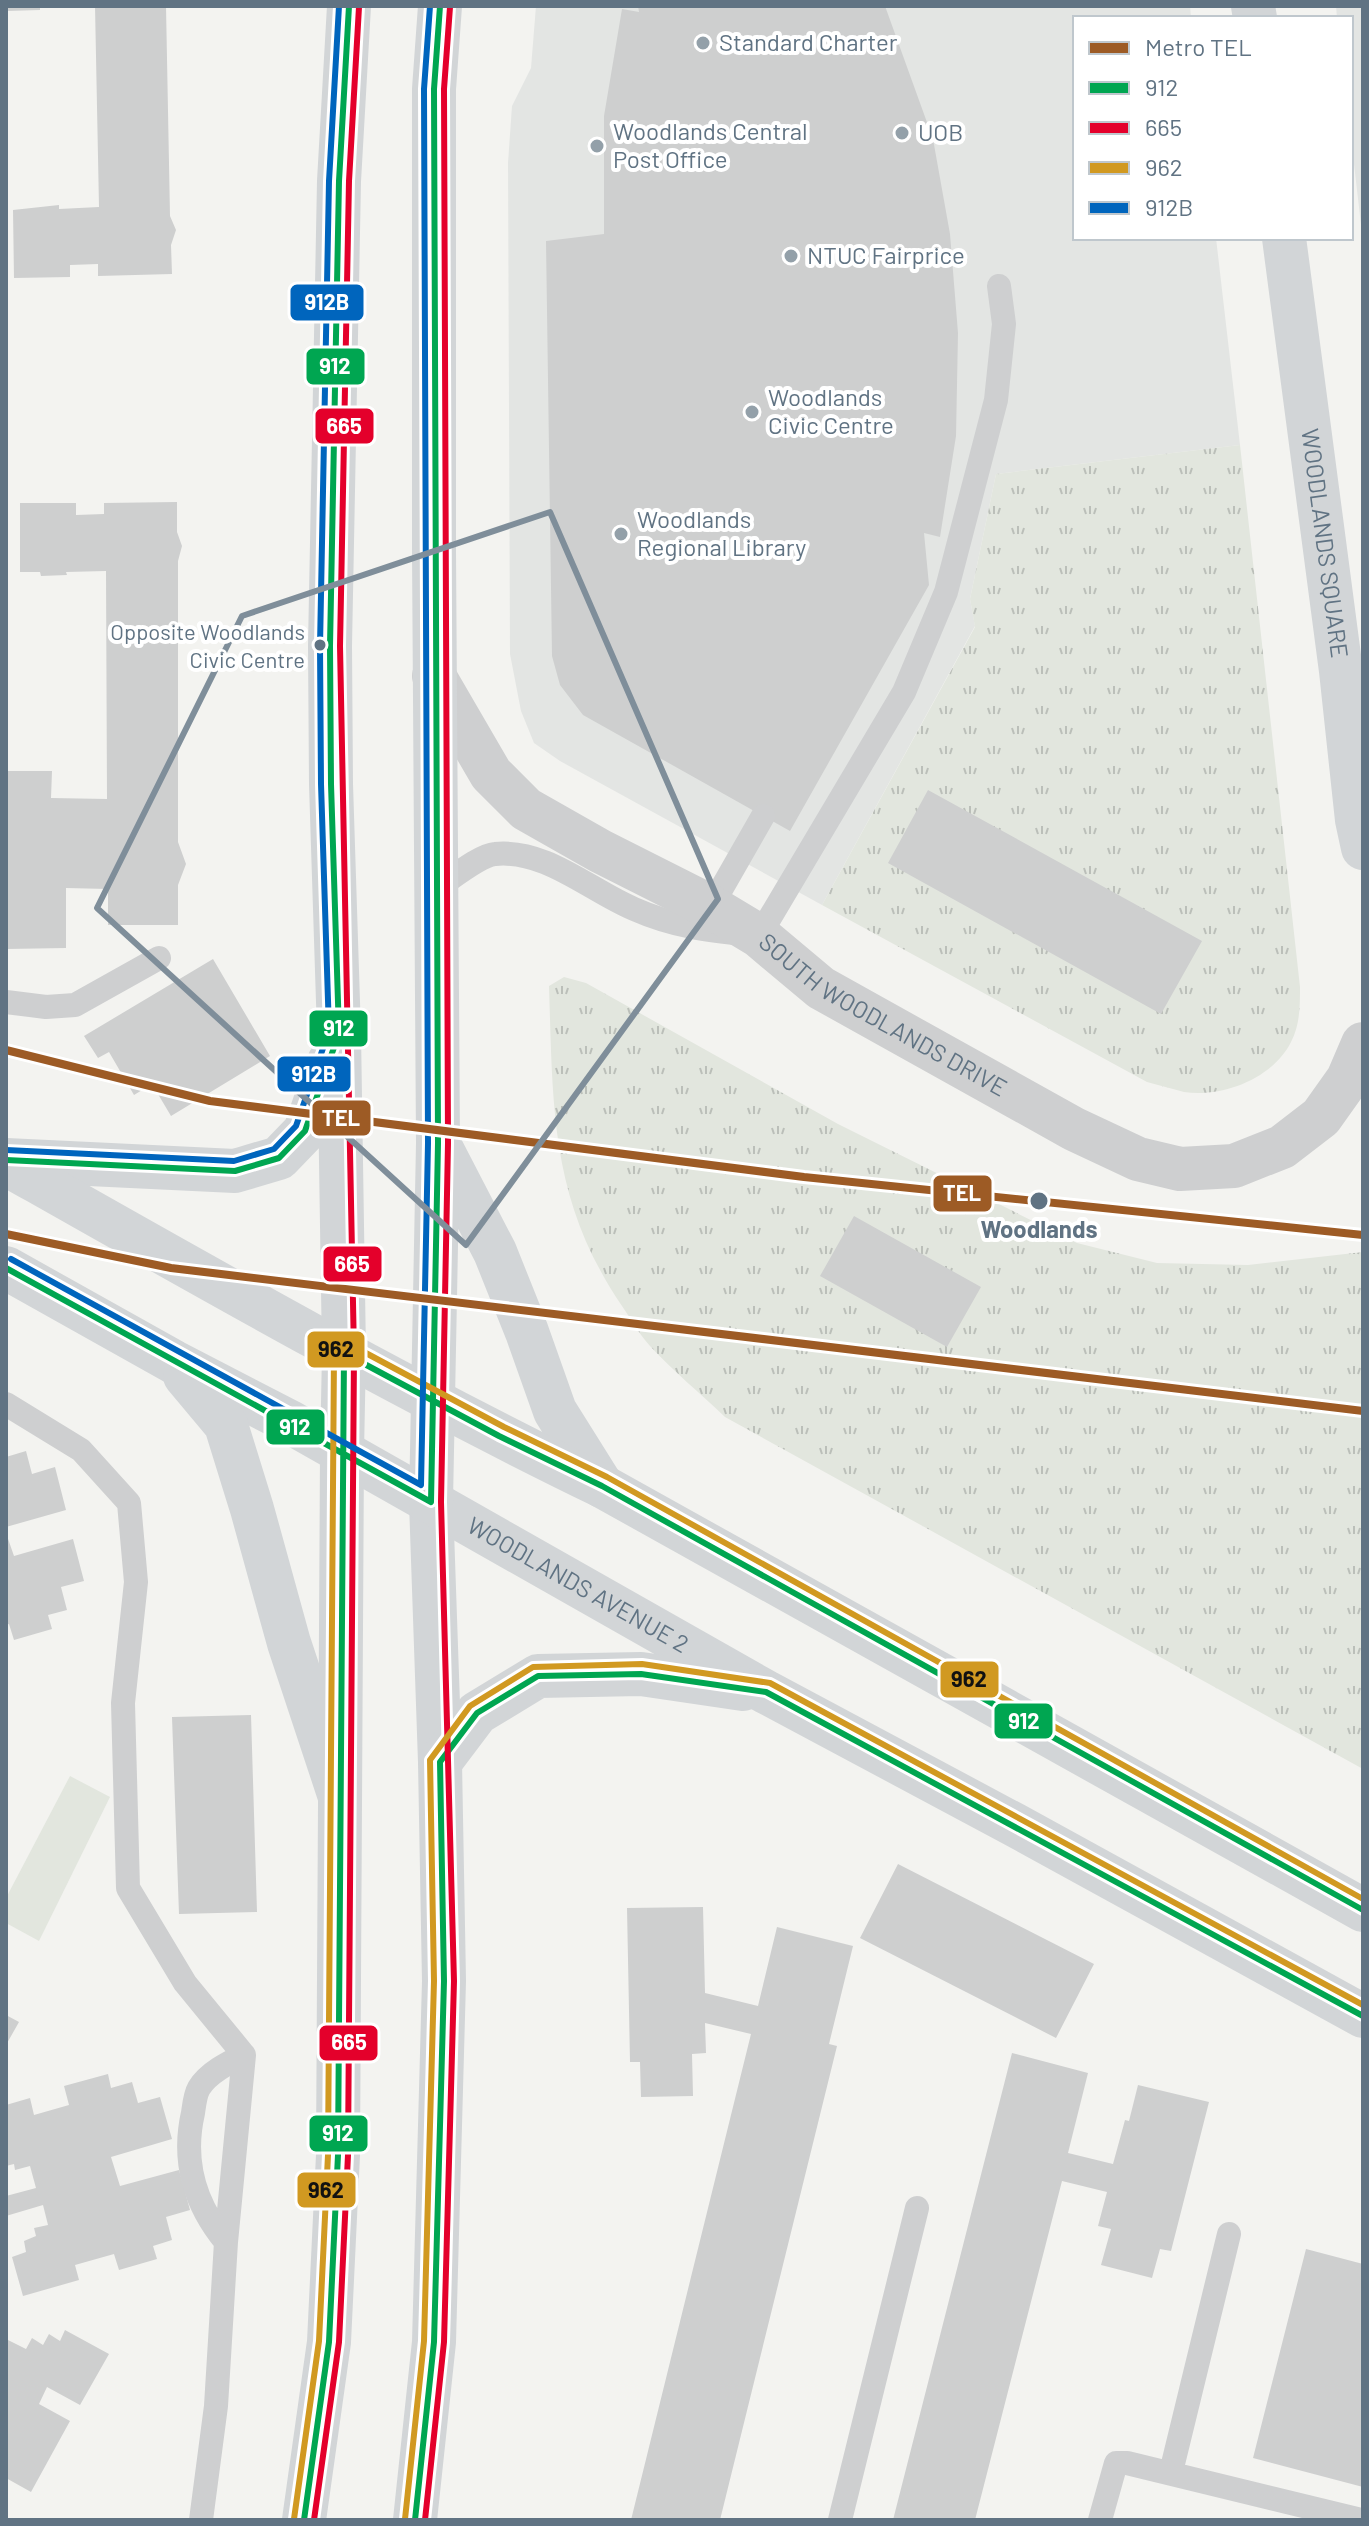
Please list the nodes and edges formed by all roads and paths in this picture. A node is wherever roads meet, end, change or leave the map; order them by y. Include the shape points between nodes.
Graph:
1 (349, 6) edge
2 (440, 6) edge
3 (1284, 240) edge
4 (999, 286) dead end
5 (434, 676) junction
6 (763, 816) dead end
7 (1363, 848) edge
8 (437, 888) junction
9 (711, 907) junction
10 (759, 936) junction
11 (159, 958) dead end
12 (6, 1002) edge
13 (339, 1033) junction
14 (1363, 1044) edge
15 (438, 1143) junction
16 (6, 1162) edge
17 (6, 1268) edge
18 (344, 1353) junction
19 (174, 1362) junction
20 (431, 1400) junction
21 (6, 1404) edge
22 (342, 1452) junction
23 (602, 1486) junction
24 (431, 1502) junction
25 (766, 1692) junction
26 (440, 1762) junction
27 (339, 1794) junction
28 (1363, 1910) edge
29 (1363, 2016) edge
30 (244, 2055) junction
31 (917, 2208) dead end
32 (1229, 2234) dead end
33 (226, 2242) junction
34 (1171, 2472) junction
35 (201, 2520) edge
36 (304, 2520) edge
37 (415, 2520) edge
38 (840, 2520) edge
39 (1100, 2520) edge
40 (1361, 2520) edge

1 - 13 main road via 339,181 330,646
2 - 5 main road via 434,89
3 - 7 main road, WOODLANDS SQUARE
4 - 10 lane via 1004,324 996,400 946,592 904,692
5 - 8 main road
5 - 9 street, SOUTH WOODLANDS DRIVE via 491,774 526,809
6 - 9 lane
8 - 10 lane via 491,854 524,854 633,909 689,929
8 - 15 main road
9 - 10 street, SOUTH WOODLANDS DRIVE
10 - 14 street, SOUTH WOODLANDS DRIVE via 821,988 1048,1115 1138,1159 1180,1169 1234,1166 1282,1147 1321,1117 1348,1079
11 - 12 lane via 75,1005
13 - 16 main road via 305,1131 279,1158 235,1171
13 - 18 main road
15 - 20 main road
15 - 23 main road via 495,1252 555,1411
16 - 18 main road
17 - 19 main road, WOODLANDS AVENUE 2
18 - 20 main road
18 - 22 main road
19 - 22 main road, WOODLANDS AVENUE 2
19 - 27 main road via 226,1425
20 - 23 main road
20 - 24 main road
21 - 30 lane via 81,1450 129,1503 136,1582 123,1703 128,1888 185,1983
22 - 24 main road, WOODLANDS AVENUE 2
22 - 27 main road
23 - 28 main road
24 - 25 main road, WOODLANDS AVENUE 2
24 - 26 main road
25 - 26 main road via 641,1674 538,1676 477,1713
25 - 29 main road, WOODLANDS AVENUE 2
26 - 37 main road via 444,1981 434,2342
27 - 36 main road via 336,2202 329,2342
30 - 33 lane
30 - 33 lane via 221,2066 198,2089 190,2124 191,2179 207,2220
31 - 38 lane
32 - 34 lane
33 - 35 lane via 216,2406
34 - 39 lane via 1116,2463
34 - 40 lane

